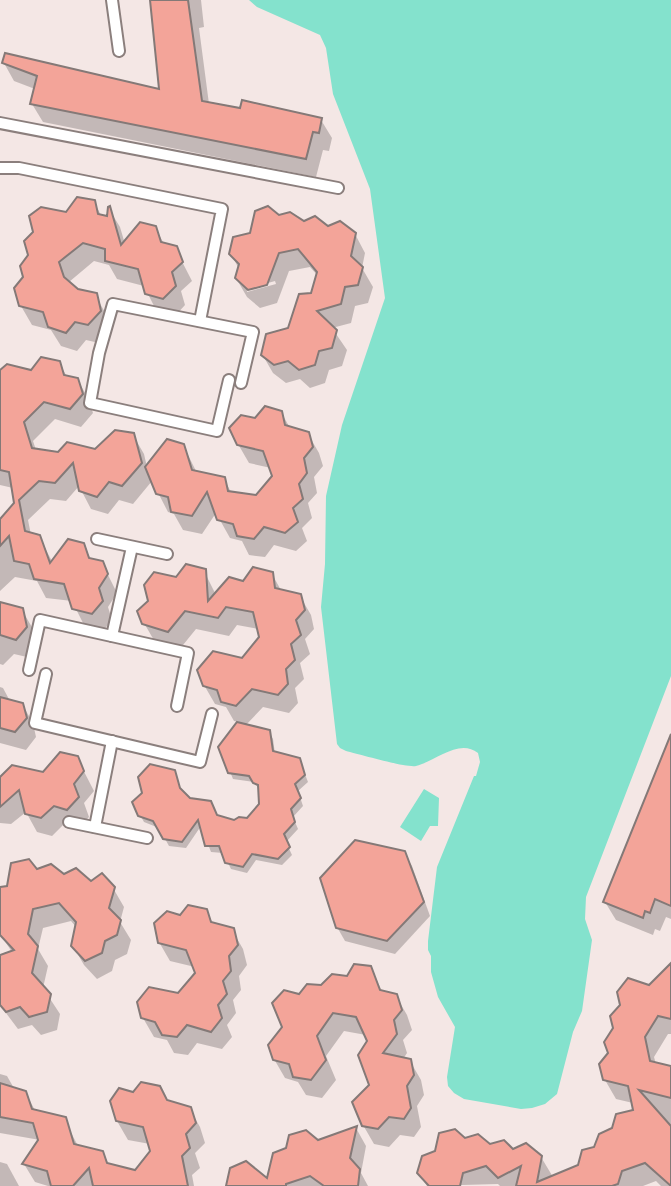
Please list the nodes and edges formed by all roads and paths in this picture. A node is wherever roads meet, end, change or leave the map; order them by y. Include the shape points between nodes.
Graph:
1 (113, 0) edge
2 (119, 51) dead end
3 (0, 123) edge
4 (0, 168) edge
5 (338, 188) dead end
6 (200, 321) junction
7 (229, 380) dead end
8 (241, 383) dead end
9 (97, 540) dead end
10 (132, 547) junction
11 (167, 554) dead end
12 (112, 636) junction
13 (29, 670) dead end
14 (46, 674) dead end
15 (177, 706) dead end
16 (212, 715) dead end
17 (112, 741) junction
18 (69, 822) dead end
19 (95, 827) junction
20 (147, 838) dead end

1 - 2 lane
3 - 5 lane
4 - 6 lane via 19,167 222,209
6 - 7 lane via 113,304 90,403 217,431
6 - 8 lane via 253,332
9 - 10 lane
10 - 11 lane
10 - 12 lane
12 - 13 lane via 40,620
12 - 15 lane via 188,653
14 - 17 lane via 35,723
16 - 17 lane via 200,762
17 - 19 lane
18 - 19 lane
19 - 20 lane

